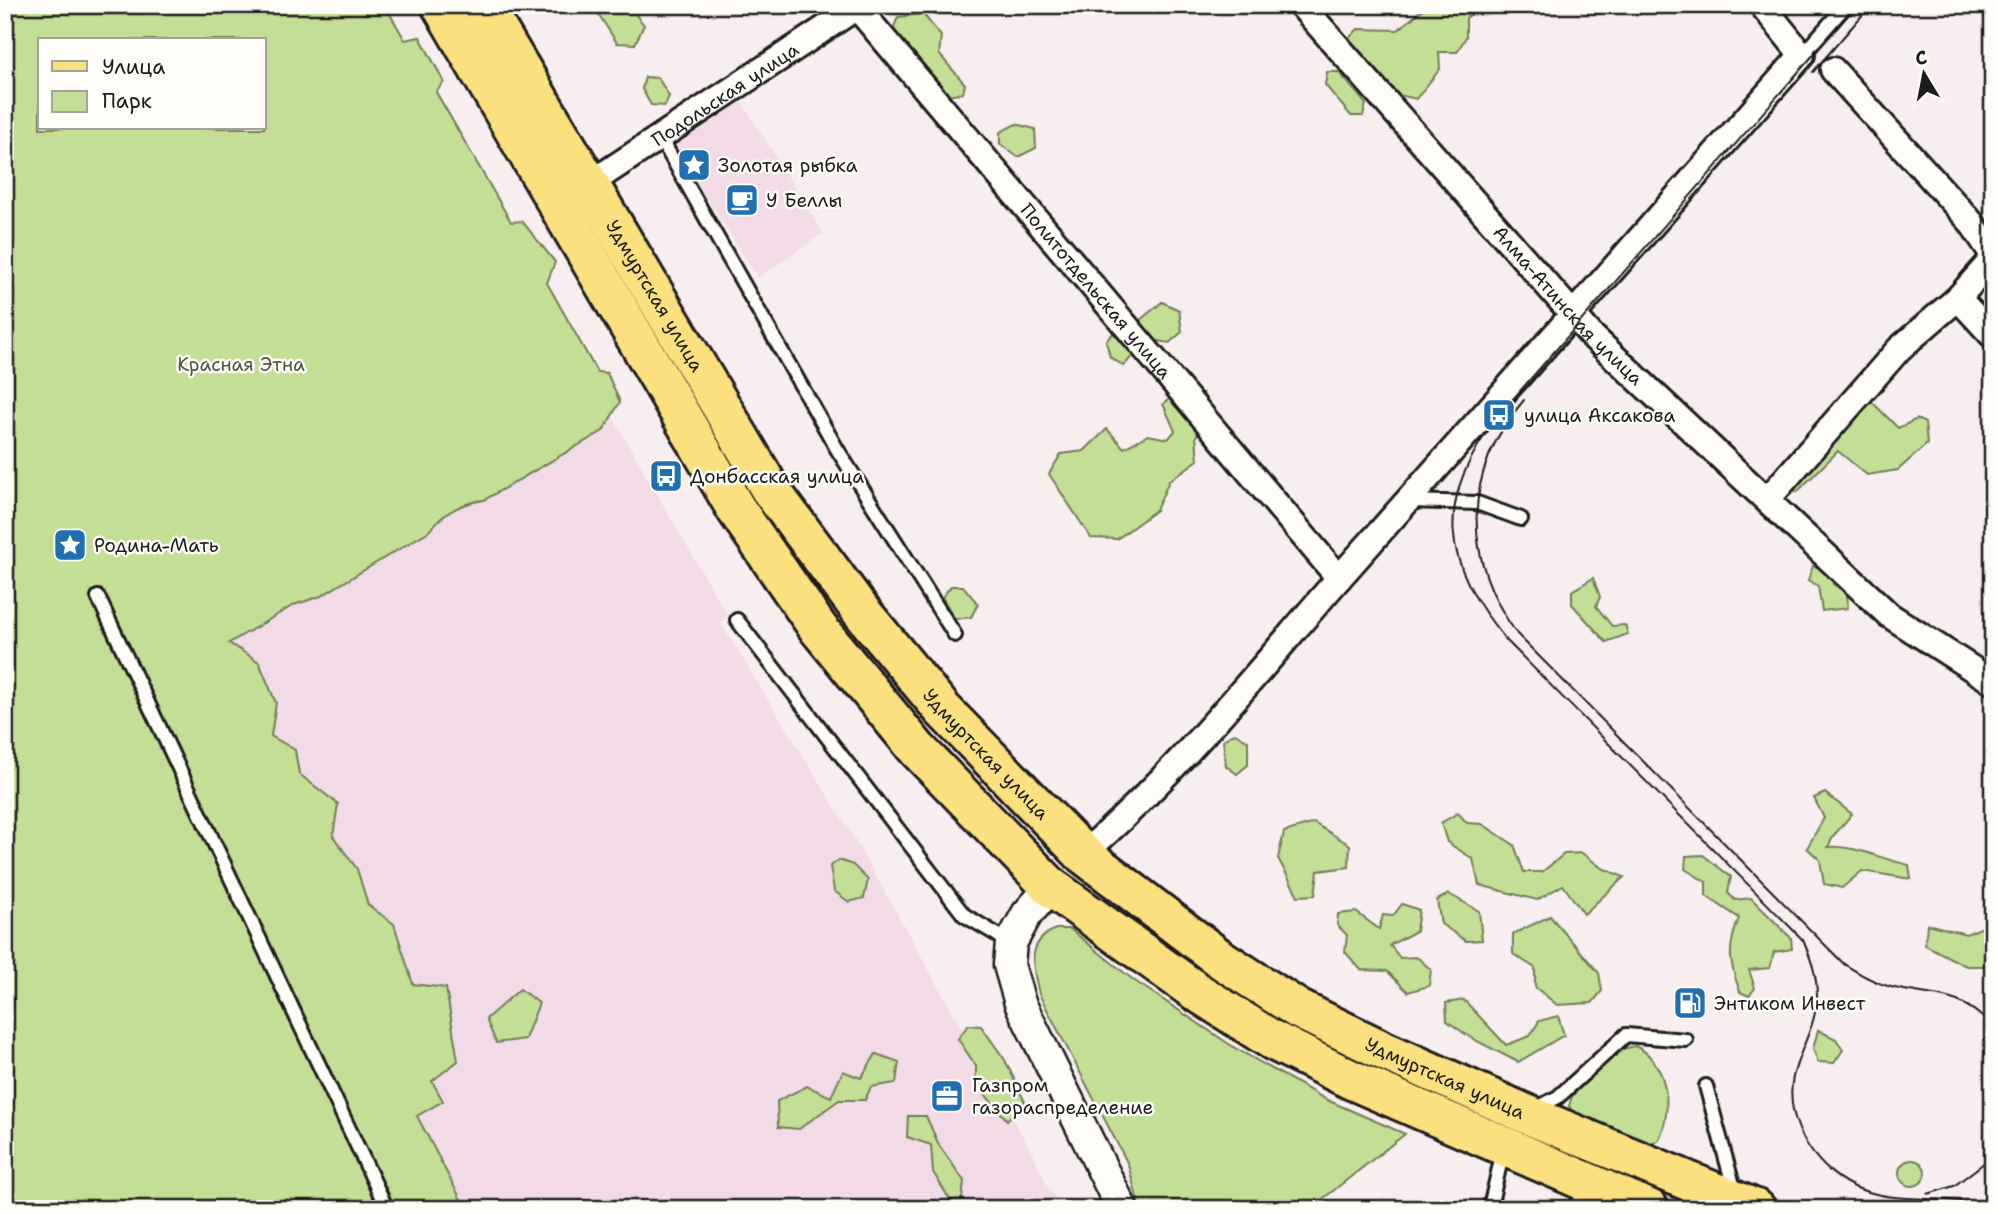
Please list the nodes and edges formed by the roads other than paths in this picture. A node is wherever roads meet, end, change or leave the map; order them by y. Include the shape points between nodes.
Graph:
1 (441, 5) edge
2 (483, 5) edge
3 (1301, 5) edge
4 (1762, 5) edge
5 (1846, 5) edge
6 (857, 6) edge
7 (1802, 55) junction
8 (1833, 70) dead end
9 (660, 137) junction
10 (589, 184) junction
11 (1993, 257) edge
12 (1958, 298) junction
13 (1574, 316) junction
14 (1993, 336) edge
15 (1767, 500) junction
16 (1408, 501) junction
17 (1521, 519) dead end
18 (1339, 578) junction
19 (98, 597) dead end
20 (737, 620) dead end
21 (956, 635) dead end
22 (1993, 682) edge
23 (1083, 854) junction
24 (1051, 887) junction
25 (1012, 943) junction
26 (1686, 1040) dead end
27 (1706, 1086) dead end
28 (1526, 1114) junction
29 (1504, 1147) junction
30 (1583, 1198) edge
31 (1747, 1206) edge
32 (387, 1209) edge
33 (1122, 1209) edge
34 (1493, 1209) edge
35 (1649, 1209) edge

1 - 24 main road, Удмуртская улица via 736,509 818,628 917,749
2 - 10 main road, Удмуртская улица
3 - 13 street, Алма-Атинская улица
4 - 7 street
5 - 7 lane
6 - 9 street, Подольская улица
6 - 18 street, Политотдельская улица
7 - 13 street
8 - 11 street via 1971,222
9 - 10 street, Подольская улица
9 - 21 lane via 837,449
10 - 23 main road, Удмуртская улица via 770,489 861,611 943,710
11 - 12 street
12 - 14 street
12 - 15 street via 1899,349
13 - 15 street, Алма-Атинская улица
13 - 16 street
15 - 22 street, Алма-Атинская улица via 1889,615
16 - 17 lane via 1477,503
16 - 18 street
18 - 23 street via 1221,717 1121,822
19 - 32 lane
20 - 25 lane via 964,915
23 - 24 main road
23 - 28 main road, Удмуртская улица via 1219,958 1298,1009
24 - 25 street via 1027,914
24 - 29 main road, Удмуртская улица via 1272,1040
25 - 33 street via 1009,965 1020,1003
26 - 28 lane via 1626,1035 1558,1097
27 - 31 lane
28 - 31 main road, Удмуртская улица
29 - 30 main road, Удмуртская улица
29 - 34 lane
30 - 35 main road, Удмуртская улица

